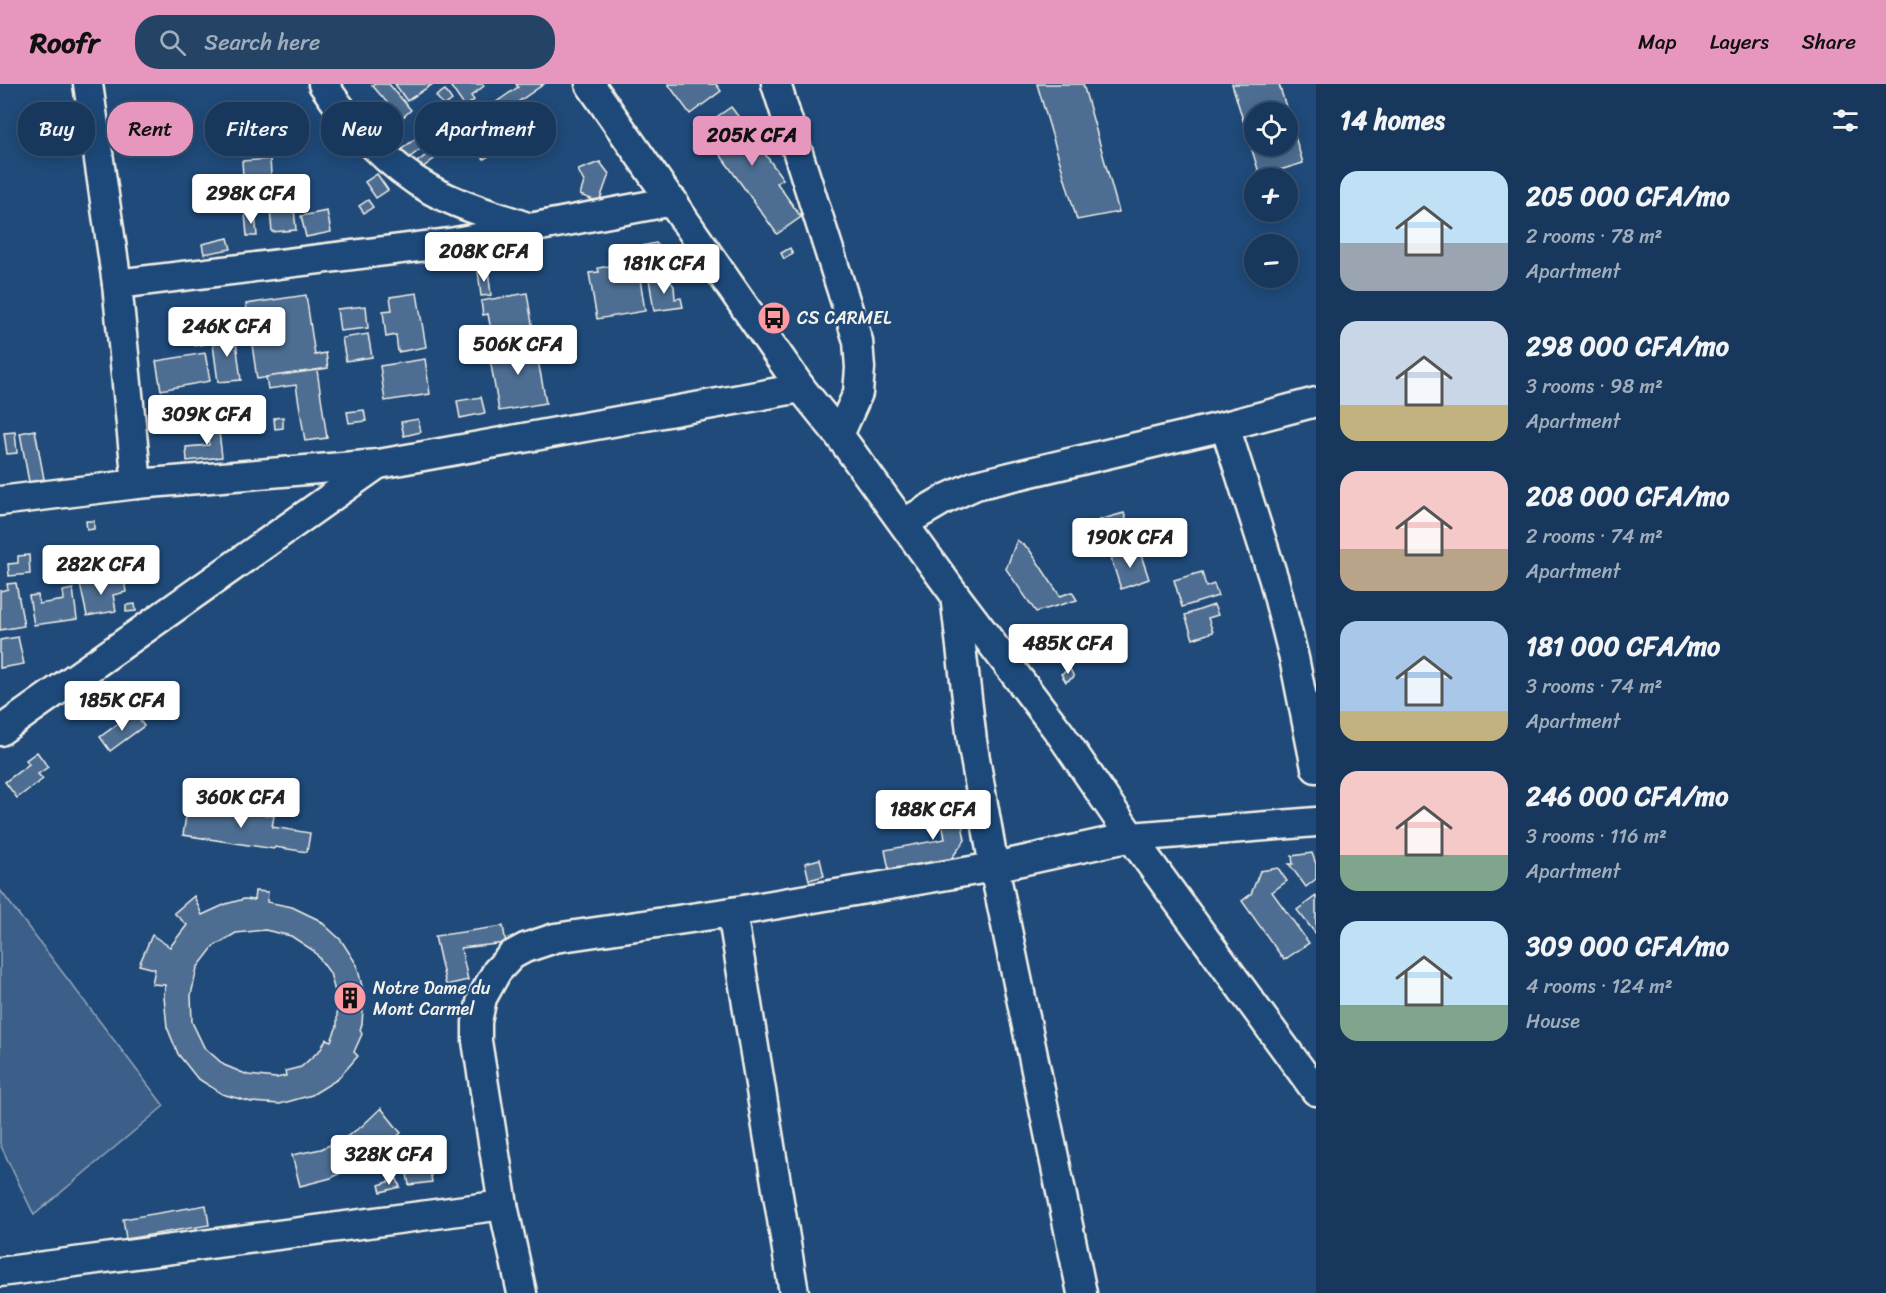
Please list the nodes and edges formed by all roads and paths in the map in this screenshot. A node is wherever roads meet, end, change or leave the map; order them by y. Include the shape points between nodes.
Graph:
1 (88, 84) edge
2 (323, 84) edge
3 (590, 84) edge
4 (776, 84) edge
5 (673, 201) junction
6 (531, 228) junction
7 (117, 284) junction
8 (801, 388) junction
9 (1316, 402) edge
10 (1225, 426) junction
11 (840, 435) junction
12 (379, 464) junction
13 (137, 484) junction
14 (0, 501) edge
15 (904, 523) junction
16 (956, 595) junction
17 (0, 731) edge
18 (1316, 768) edge
19 (1316, 822) edge
20 (1131, 837) junction
21 (994, 867) junction
22 (732, 912) junction
23 (1315, 1089) edge
24 (503, 1205) junction
25 (11, 1278) edge
26 (522, 1293) edge
27 (794, 1293) edge
28 (1082, 1293) edge

1 - 7 street
2 - 6 street via 342,112 382,152 430,190
3 - 5 street
4 - 11 street via 858,341 858,393
5 - 6 street
5 - 8 street
6 - 7 street via 450,243
7 - 13 street
8 - 11 street
8 - 12 street
9 - 10 street
10 - 15 street via 976,485
10 - 18 street via 1277,591
11 - 15 street
12 - 13 street
12 - 17 street
13 - 14 street
15 - 16 street
16 - 20 street via 1062,736
16 - 21 street via 972,741
19 - 20 street
20 - 21 street
20 - 23 street
21 - 22 street
21 - 28 street
22 - 24 street via 555,938 512,955 497,971 482,998 477,1041
22 - 27 street
24 - 25 street
24 - 26 street

